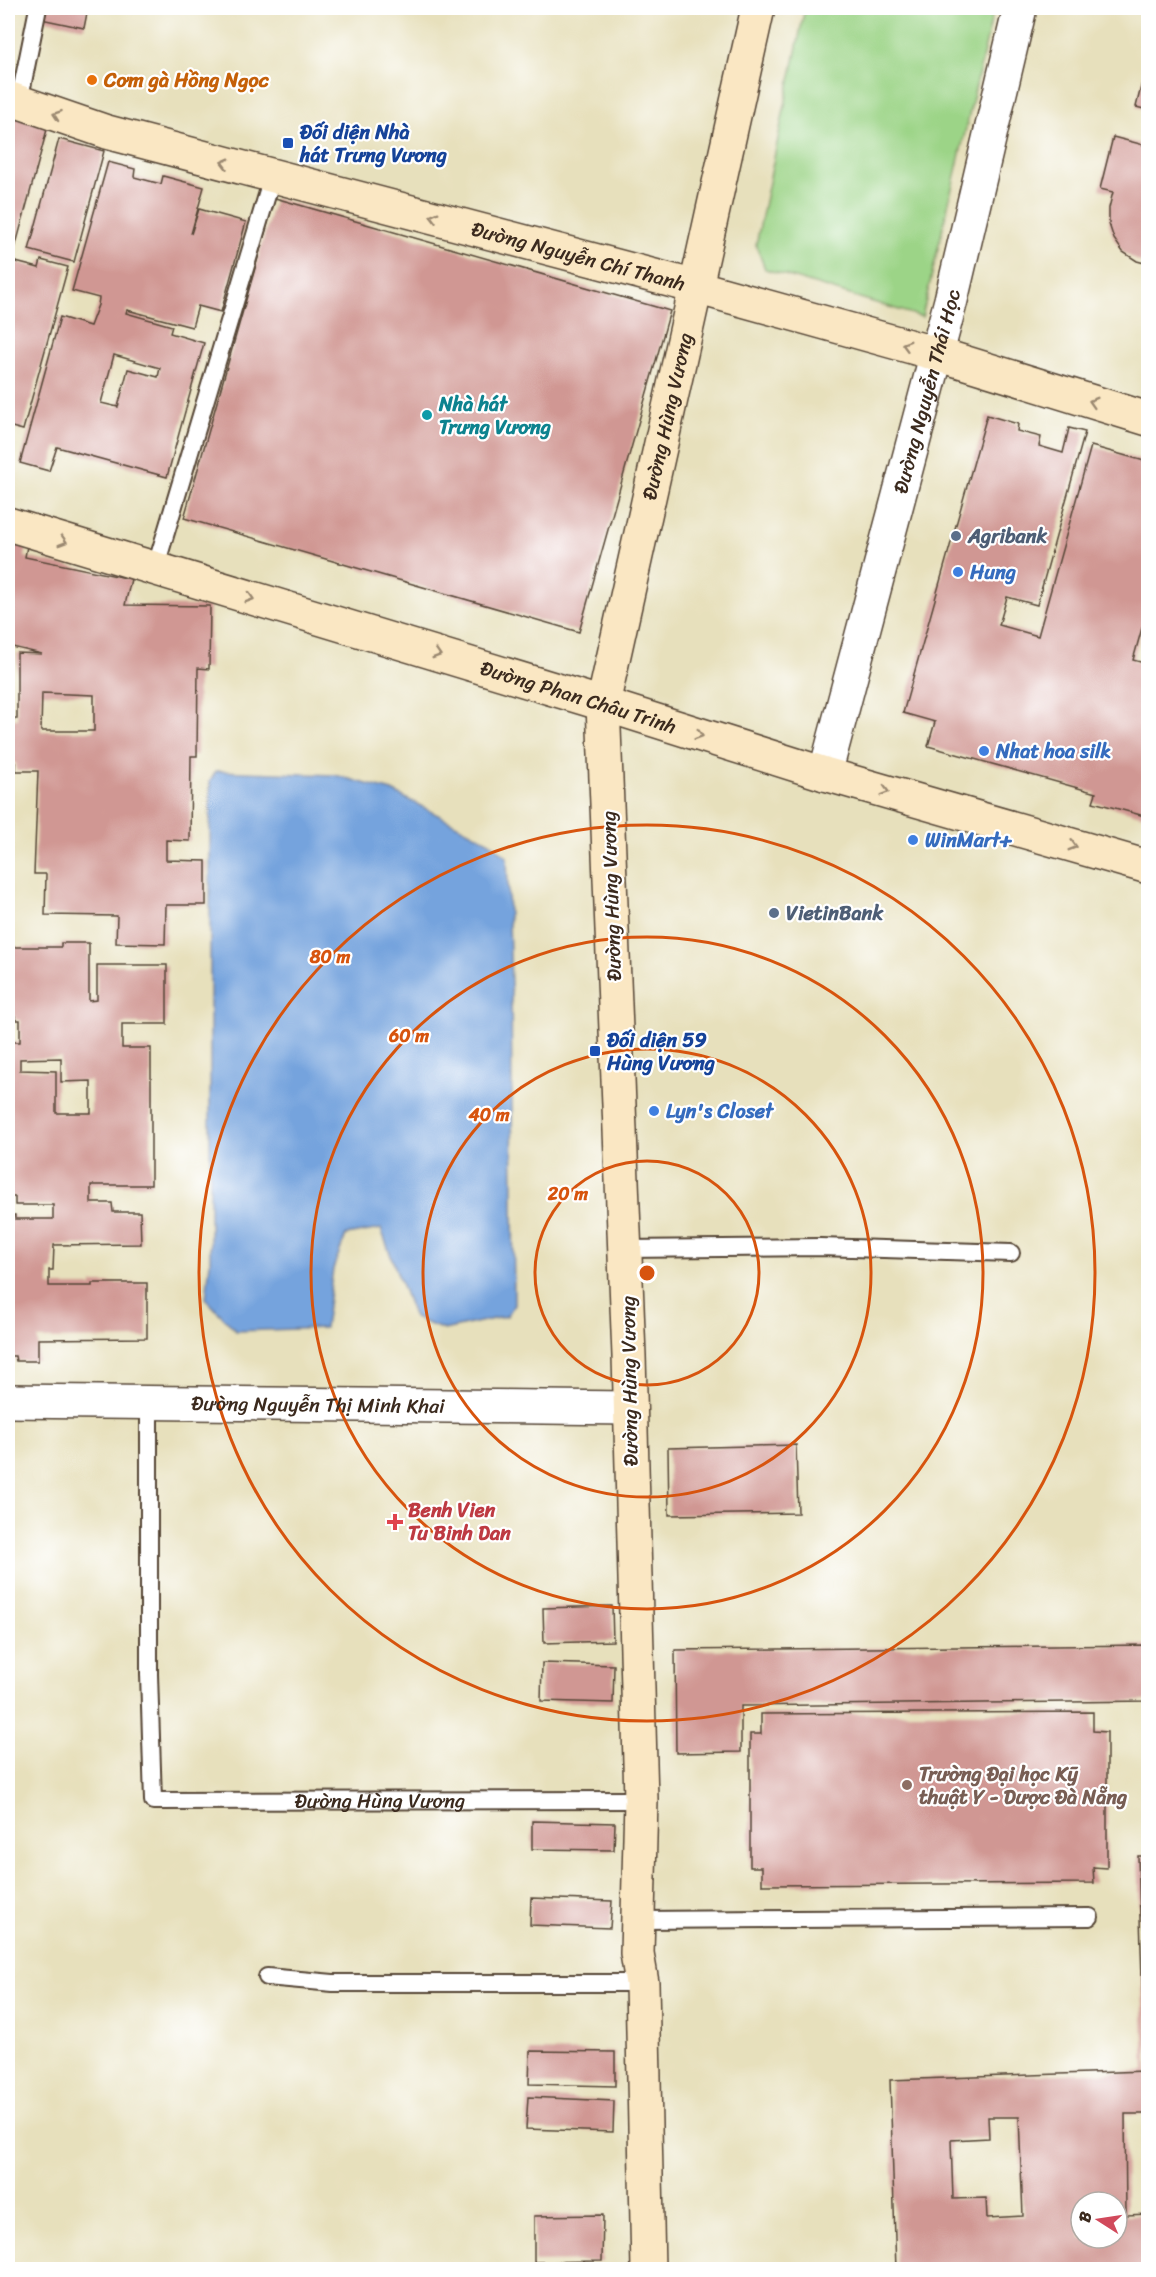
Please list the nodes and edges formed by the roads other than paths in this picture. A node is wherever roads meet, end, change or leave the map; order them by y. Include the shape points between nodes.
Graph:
1 (38, 8) edge
2 (758, 8) edge
3 (1020, 8) edge
4 (13, 100) edge
5 (273, 175) junction
6 (696, 287) junction
7 (937, 354) junction
8 (1149, 419) edge
9 (8, 524) edge
10 (155, 569) junction
11 (603, 704) junction
12 (825, 774) junction
13 (1149, 867) edge
14 (625, 1249) junction
15 (1011, 1254) dead end
16 (8, 1401) edge
17 (149, 1402) junction
18 (630, 1408) junction
19 (641, 1800) junction
20 (1090, 1917) dead end
21 (638, 1920) junction
22 (267, 1977) dead end
23 (642, 1983) junction
24 (648, 2270) edge

1 - 4 lane
2 - 6 street, Đường Hùng Vương
3 - 7 street, Đường Nguyễn Thái Học
5 -> 4 street, Đường Nguyễn Chí Thanh via 107,132
6 -> 5 street, Đường Nguyễn Chí Thanh
5 - 10 lane
7 -> 6 street, Đường Nguyễn Chí Thanh
6 - 11 street, Đường Hùng Vương
8 -> 7 street, Đường Nguyễn Chí Thanh
7 - 12 street, Đường Nguyễn Thái Học
9 -> 10 street, Đường Phan Châu Trinh
10 -> 11 street, Đường Phan Châu Trinh
11 -> 12 street, Đường Phan Châu Trinh
11 - 14 street, Đường Hùng Vương
12 -> 13 street, Đường Phan Châu Trinh
14 - 15 lane via 820,1246
14 - 18 street, Đường Hùng Vương
16 - 17 street, Đường Nguyễn Thị Minh Khai
17 - 18 street, Đường Nguyễn Thị Minh Khai
17 - 19 lane, Đường Hùng Vương via 153,1801
18 - 19 street, Đường Hùng Vương
19 - 21 street, Đường Hùng Vương
20 - 21 lane
21 - 23 street, Đường Hùng Vương
22 - 23 lane via 333,1983
23 - 24 street, Đường Hùng Vương

